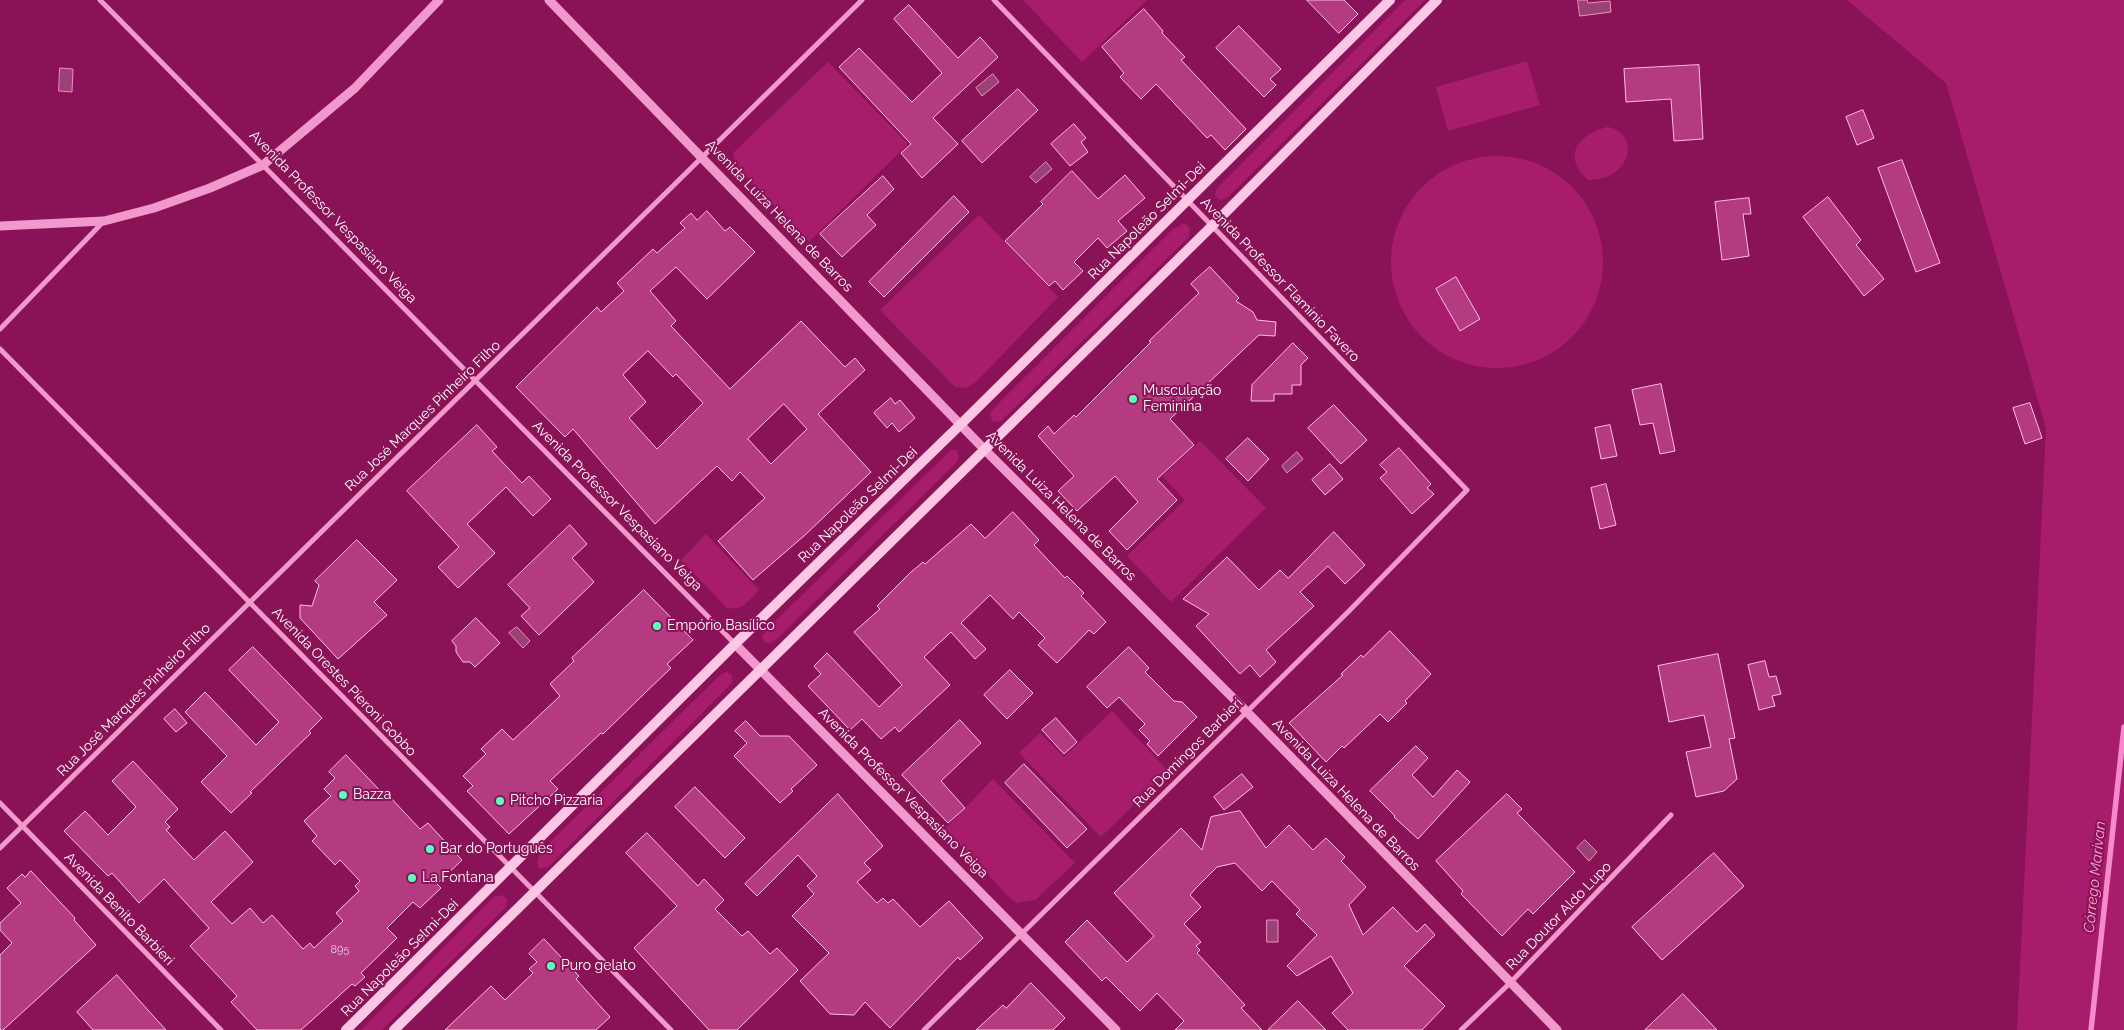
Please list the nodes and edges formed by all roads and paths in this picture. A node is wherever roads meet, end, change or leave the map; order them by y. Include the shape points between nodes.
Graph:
1 (100, 0) edge
2 (439, 0) edge
3 (549, 0) edge
4 (862, 0) edge
5 (994, 0) edge
6 (1390, 0) edge
7 (1437, 0) edge
8 (702, 157) junction
9 (263, 164) junction
10 (1188, 200) junction
11 (104, 221) junction
12 (0, 226) edge
13 (1212, 226) junction
14 (0, 329) edge
15 (0, 349) edge
16 (475, 382) junction
17 (961, 424) junction
18 (984, 449) junction
19 (1467, 490) joint
20 (250, 602) junction
21 (735, 644) junction
22 (761, 670) junction
23 (1246, 711) junction
24 (0, 803) edge
25 (1671, 815) dead end
26 (22, 826) junction
27 (0, 848) edge
28 (510, 868) junction
29 (534, 891) junction
30 (1023, 934) junction
31 (1510, 983) junction
32 (221, 1030) edge
33 (346, 1030) edge
34 (394, 1030) edge
35 (671, 1030) edge
36 (924, 1030) edge
37 (1116, 1030) edge
38 (1461, 1030) edge
39 (1556, 1030) edge

1 - 9 street, Avenida Professor Vespasiano Veiga
2 - 9 street via 355,88
3 - 8 street, Avenida Luiza Helena de Barros
4 - 8 street, Rua José Marques Pinheiro Filho
5 - 10 street, Avenida Professor Flamínio Favero
6 - 10 main road, Rua Napoleão Selmi-Dei
7 - 13 main road
8 - 16 street, Rua José Marques Pinheiro Filho
8 - 17 street, Avenida Luiza Helena de Barros
9 - 11 street via 210,188
9 - 16 street, Avenida Professor Vespasiano Veiga
10 - 13 street, Avenida Professor Flamínio Favero
10 - 17 main road, Rua Napoleão Selmi-Dei
11 - 12 street
11 - 14 street
13 - 18 main road
13 - 19 street, Avenida Professor Flamínio Favero
15 - 20 street, Avenida Orestes Pieroni Gobbo
16 - 20 street, Rua José Marques Pinheiro Filho
16 - 21 street, Avenida Professor Vespasiano Veiga
17 - 18 street, Avenida Luiza Helena de Barros
17 - 21 main road, Rua Napoleão Selmi-Dei
18 - 22 main road
18 - 23 street, Avenida Luiza Helena de Barros
19 - 23 street, Rua Domingos Barbieri
20 - 26 street, Rua José Marques Pinheiro Filho
20 - 28 street, Avenida Orestes Pieroni Gobbo
21 - 22 street, Avenida Professor Vespasiano Veiga
21 - 28 main road, Rua Napoleão Selmi-Dei
22 - 29 main road
22 - 30 street, Avenida Professor Vespasiano Veiga
23 - 30 street, Rua Domingos Barbieri
23 - 31 street, Avenida Luiza Helena de Barros
24 - 26 street, Avenida Benito Barbieri
25 - 31 street, Rua Doutor Aldo Lupo
26 - 27 street, Rua José Marques Pinheiro Filho
26 - 32 street, Avenida Benito Barbieri
28 - 29 street, Avenida Orestes Pieroni Gobbo
28 - 33 main road, Rua Napoleão Selmi-Dei
29 - 34 main road
29 - 35 street, Avenida Orestes Pieroni Gobbo
30 - 36 street, Rua Domingos Barbieri
30 - 37 street, Avenida Professor Vespasiano Veiga
31 - 38 street, Rua Doutor Aldo Lupo
31 - 39 street, Avenida Luiza Helena de Barros

